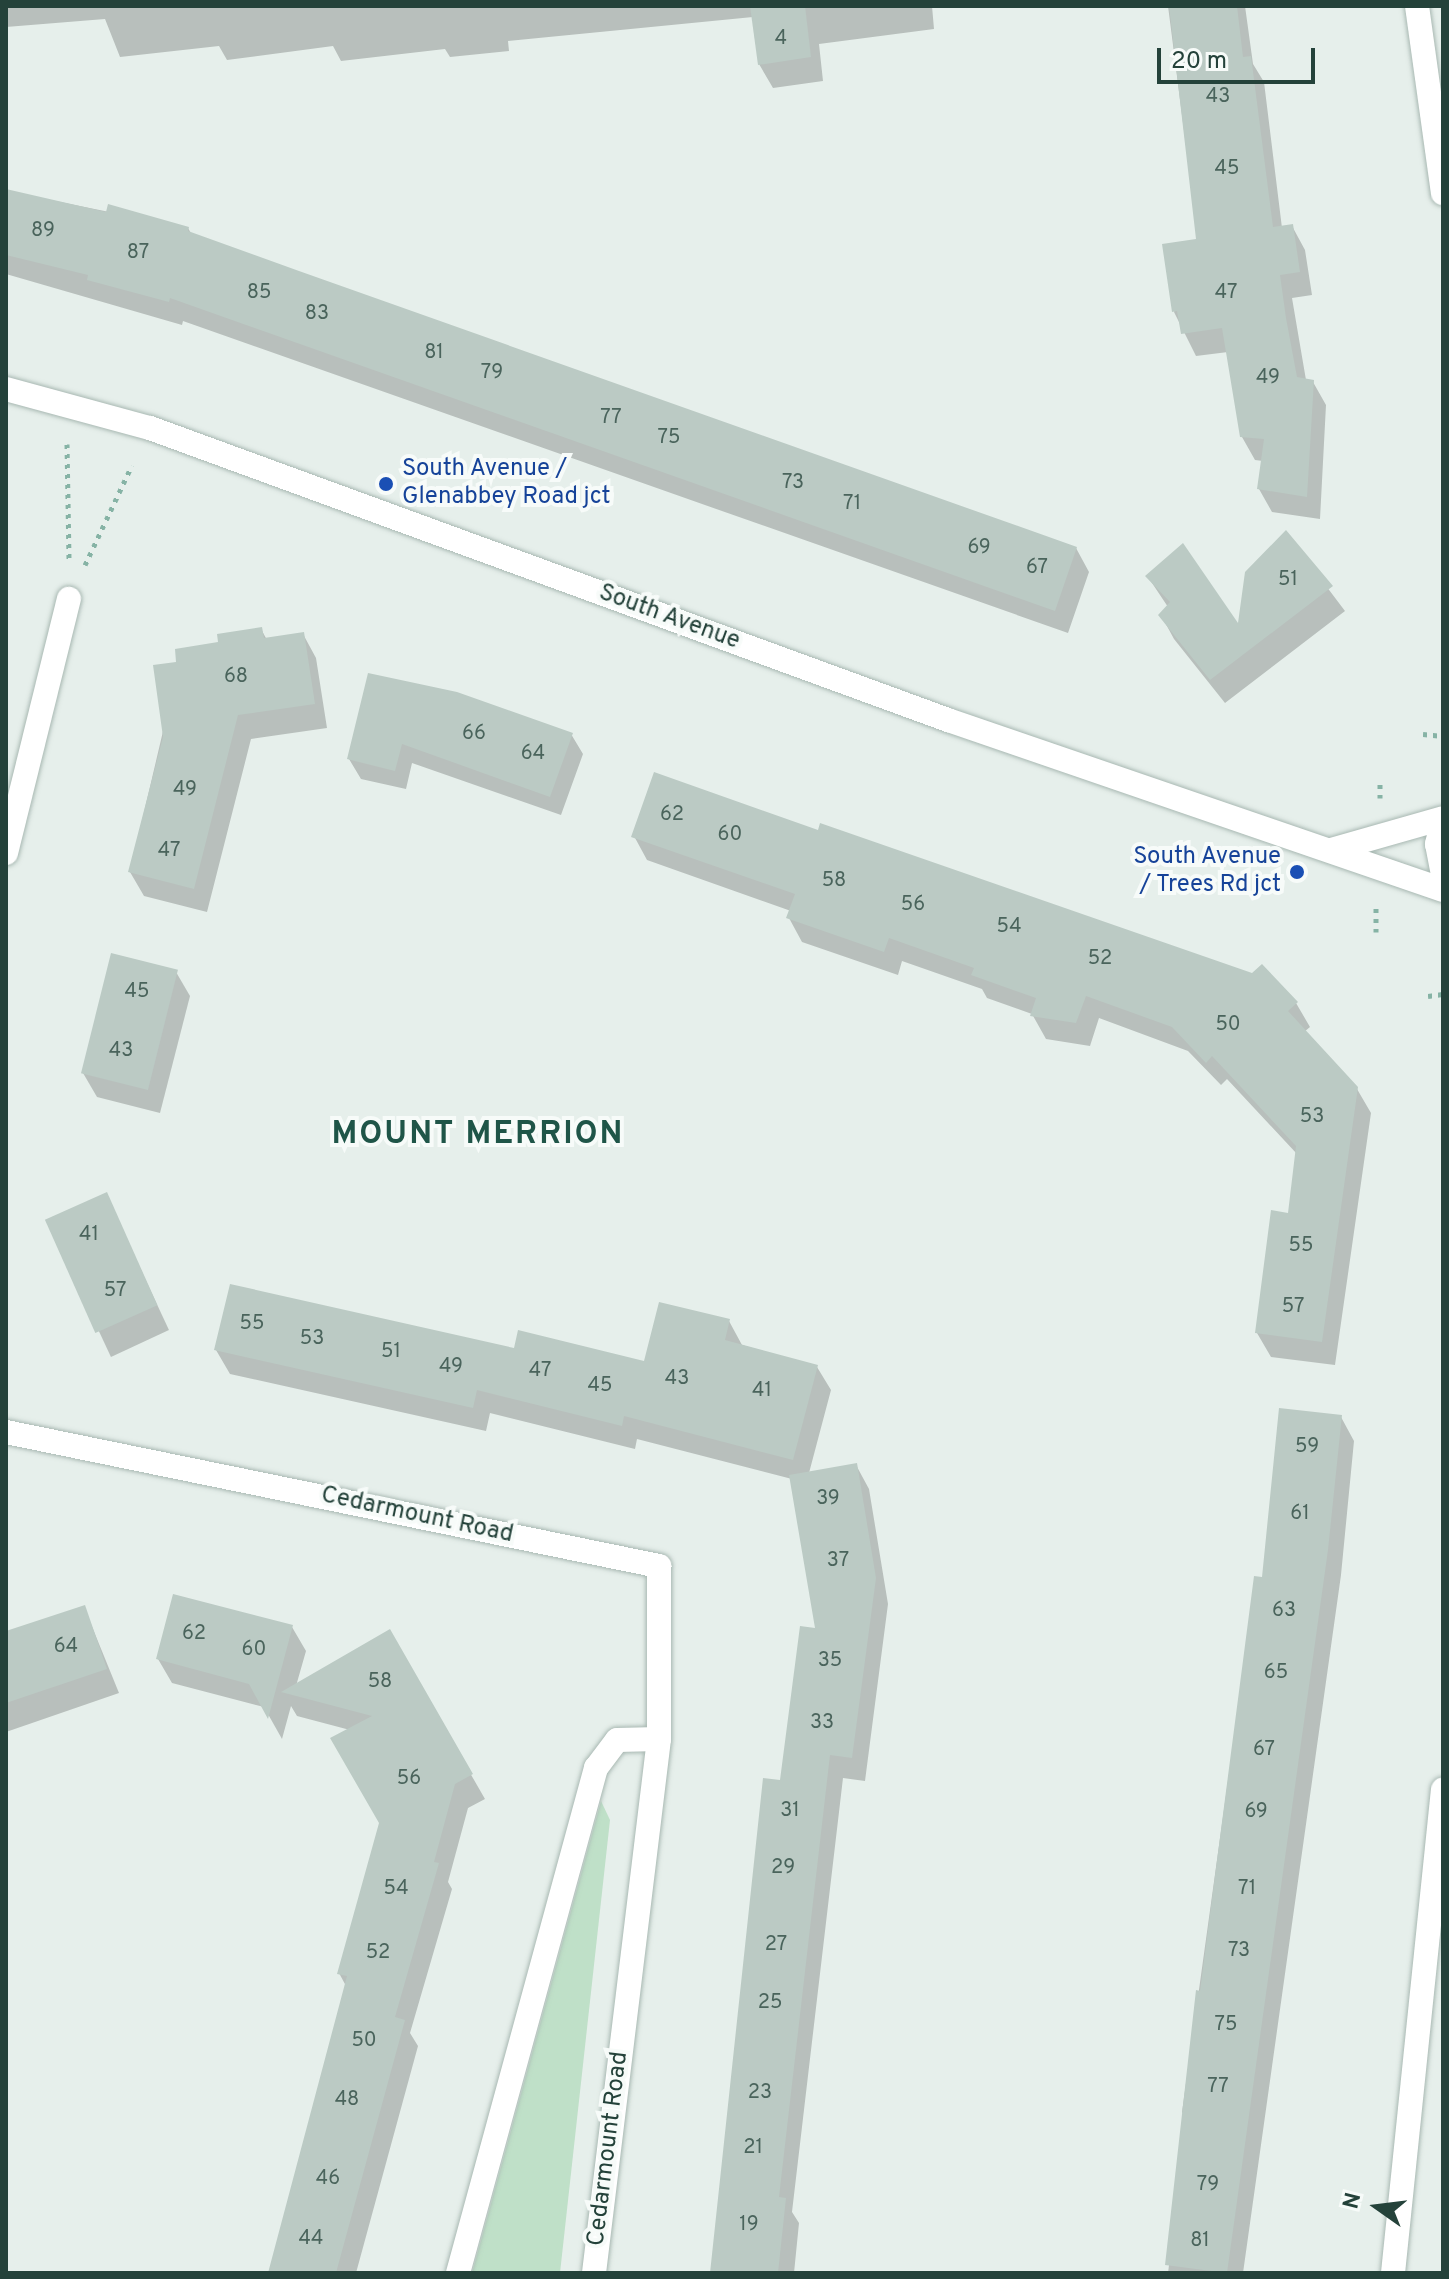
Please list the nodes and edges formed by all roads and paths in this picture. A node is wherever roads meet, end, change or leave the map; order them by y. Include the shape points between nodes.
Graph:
1 (1417, 6) edge
2 (1443, 193) edge
3 (6, 389) edge
4 (66, 405) junction
5 (150, 428) junction
6 (69, 599) junction
7 (1423, 734) dead end
8 (1443, 736) edge
9 (1443, 819) edge
10 (1331, 850) junction
11 (6, 853) edge
12 (1443, 876) edge
13 (1443, 890) edge
14 (1443, 994) edge
15 (1428, 996) dead end
16 (6, 1432) edge
17 (659, 1739) junction
18 (1443, 1790) edge
19 (458, 2273) edge
20 (594, 2273) edge
21 (1393, 2273) edge

1 - 2 street
3 - 4 street, South Avenue
4 - 5 street, South Avenue
4 - 6 path
5 - 6 path
5 - 10 street, South Avenue via 934,714
6 - 11 street
7 - 8 path
9 - 10 street
9 - 12 street via 1437,844
10 - 13 street, South Avenue
14 - 15 path
16 - 17 street, Cedarmount Road via 659,1566
17 - 19 street via 617,1740 596,1768
17 - 20 street, Cedarmount Road
18 - 21 street

